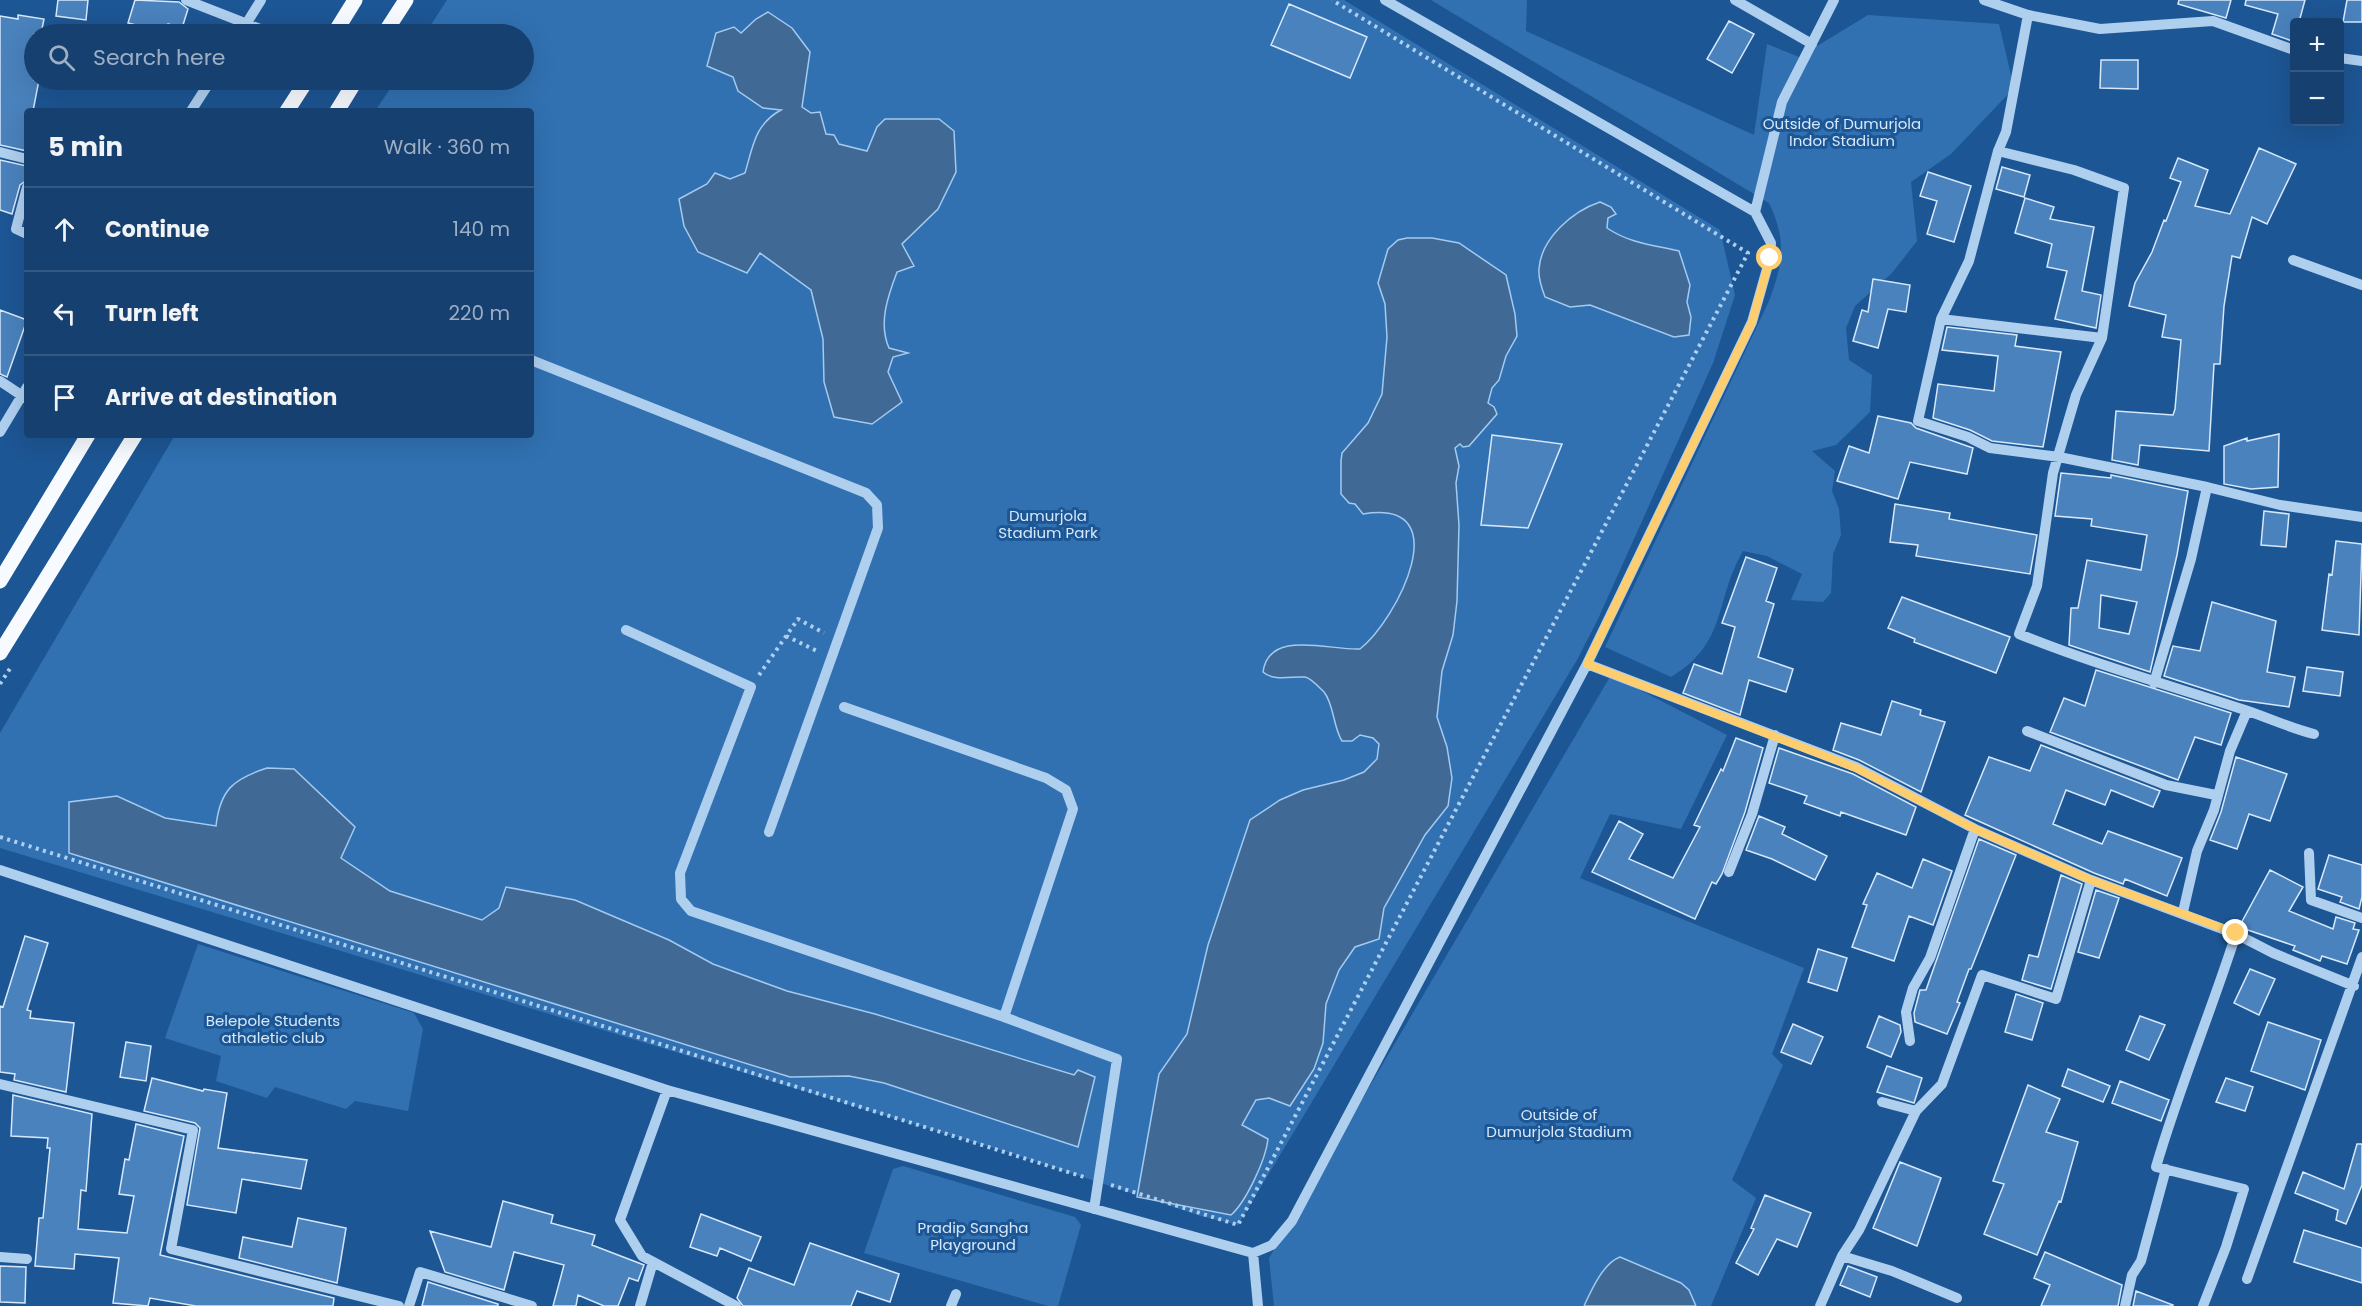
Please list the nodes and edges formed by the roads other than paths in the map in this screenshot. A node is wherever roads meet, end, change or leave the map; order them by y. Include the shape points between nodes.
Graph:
1 (186, 0) edge
2 (261, 0) edge
3 (355, 0) edge
4 (406, 0) edge
5 (1385, 0) edge
6 (1735, 0) edge
7 (1834, 0) edge
8 (1984, 0) edge
9 (2028, 15) junction
10 (232, 24) edge
11 (247, 24) edge
12 (340, 24) edge
13 (390, 24) edge
14 (1812, 44) junction
15 (2290, 48) edge
16 (2344, 59) edge
17 (2362, 61) edge
18 (205, 90) edge
19 (301, 90) edge
20 (350, 90) edge
21 (193, 108) edge
22 (289, 108) edge
23 (339, 108) edge
24 (0, 152) edge
25 (1998, 152) junction
26 (24, 158) edge
27 (24, 198) edge
28 (1755, 212) junction
29 (24, 233) edge
30 (2293, 260) dead end
31 (2362, 285) edge
32 (1941, 319) junction
33 (2102, 338) junction
34 (534, 361) edge
35 (0, 381) edge
36 (24, 393) edge
37 (24, 396) edge
38 (0, 432) edge
39 (86, 438) edge
40 (133, 438) edge
41 (2059, 457) junction
42 (2207, 487) junction
43 (2362, 517) edge
44 (0, 581) edge
45 (626, 630) dead end
46 (0, 653) edge
47 (1587, 664) junction
48 (2154, 683) junction
49 (844, 707) dead end
50 (2247, 711) junction
51 (2027, 731) dead end
52 (2314, 734) dead end
53 (1775, 735) junction
54 (2216, 795) junction
55 (1975, 829) junction
56 (770, 832) dead end
57 (2309, 853) dead end
58 (0, 870) edge
59 (1729, 872) dead end
60 (2091, 880) junction
61 (2183, 912) junction
62 (2362, 918) edge
63 (2236, 933) junction
64 (2362, 957) edge
65 (2354, 986) junction
66 (1004, 1017) junction
67 (1910, 1041) dead end
68 (0, 1083) edge
69 (667, 1090) junction
70 (1882, 1102) dead end
71 (1916, 1111) junction
72 (2166, 1170) junction
73 (1094, 1209) junction
74 (1253, 1253) junction
75 (1842, 1256) junction
76 (0, 1257) edge
77 (27, 1259) dead end
78 (653, 1262) junction
79 (2247, 1280) dead end
80 (956, 1294) dead end
81 (1957, 1298) dead end
82 (399, 1306) edge
83 (409, 1306) edge
84 (532, 1306) edge
85 (640, 1306) edge
86 (736, 1306) edge
87 (951, 1306) edge
88 (1258, 1306) edge
89 (1820, 1306) edge
90 (2125, 1306) edge
91 (2203, 1306) edge

1 - 10 street
2 - 11 street
3 - 12 main road
4 - 13 main road
5 - 28 street
6 - 14 street
7 - 14 street
8 - 9 street
9 - 15 street via 2100,29 2213,21
9 - 25 street via 2006,132
14 - 28 street via 1782,102
16 - 17 street
18 - 21 street
19 - 22 main road
20 - 23 main road
24 - 26 street
25 - 32 street via 1969,261
25 - 33 street via 2074,170 2124,188
27 - 29 street via 16,229
28 - 47 street via 1771,243 1752,322
30 - 31 street
32 - 33 street
32 - 41 street via 1918,421 1968,436 1990,448
33 - 41 street via 2076,395
34 - 56 street via 866,493 877,505 878,528
35 - 36 street
37 - 38 street
39 - 44 main road
40 - 46 main road
41 - 42 street
41 - 48 street via 2053,473 2037,586 2019,634
42 - 43 street via 2280,505
42 - 48 street via 2191,559
45 - 66 street via 751,687 680,873 681,899 691,911
47 - 53 street
47 - 74 street via 1292,1221 1272,1245
48 - 50 street
49 - 66 street via 1046,778 1066,790 1073,809
50 - 52 street
50 - 54 street
51 - 54 street via 2166,785
53 - 55 street via 1856,768
53 - 59 street via 1752,814
54 - 61 street via 2197,851
55 - 60 street
55 - 67 street via 1930,958 1913,988 1906,1012
57 - 62 street via 2310,900
58 - 69 street
60 - 61 street
60 - 71 street via 2056,999 1982,975 1942,1084
61 - 63 street
63 - 65 street via 2273,953
63 - 72 street via 2170,1118 2156,1167
64 - 65 street
65 - 79 street
66 - 73 street via 1117,1059
68 - 82 street via 193,1130 171,1249
69 - 73 street
69 - 78 street via 620,1220 642,1256
70 - 71 street
71 - 75 street via 1859,1230
72 - 90 street
72 - 91 street via 2244,1189
73 - 74 street
74 - 88 street
75 - 81 street via 1892,1271
75 - 89 street
76 - 77 street
78 - 85 street
78 - 86 street
80 - 87 street
83 - 84 street via 420,1272

